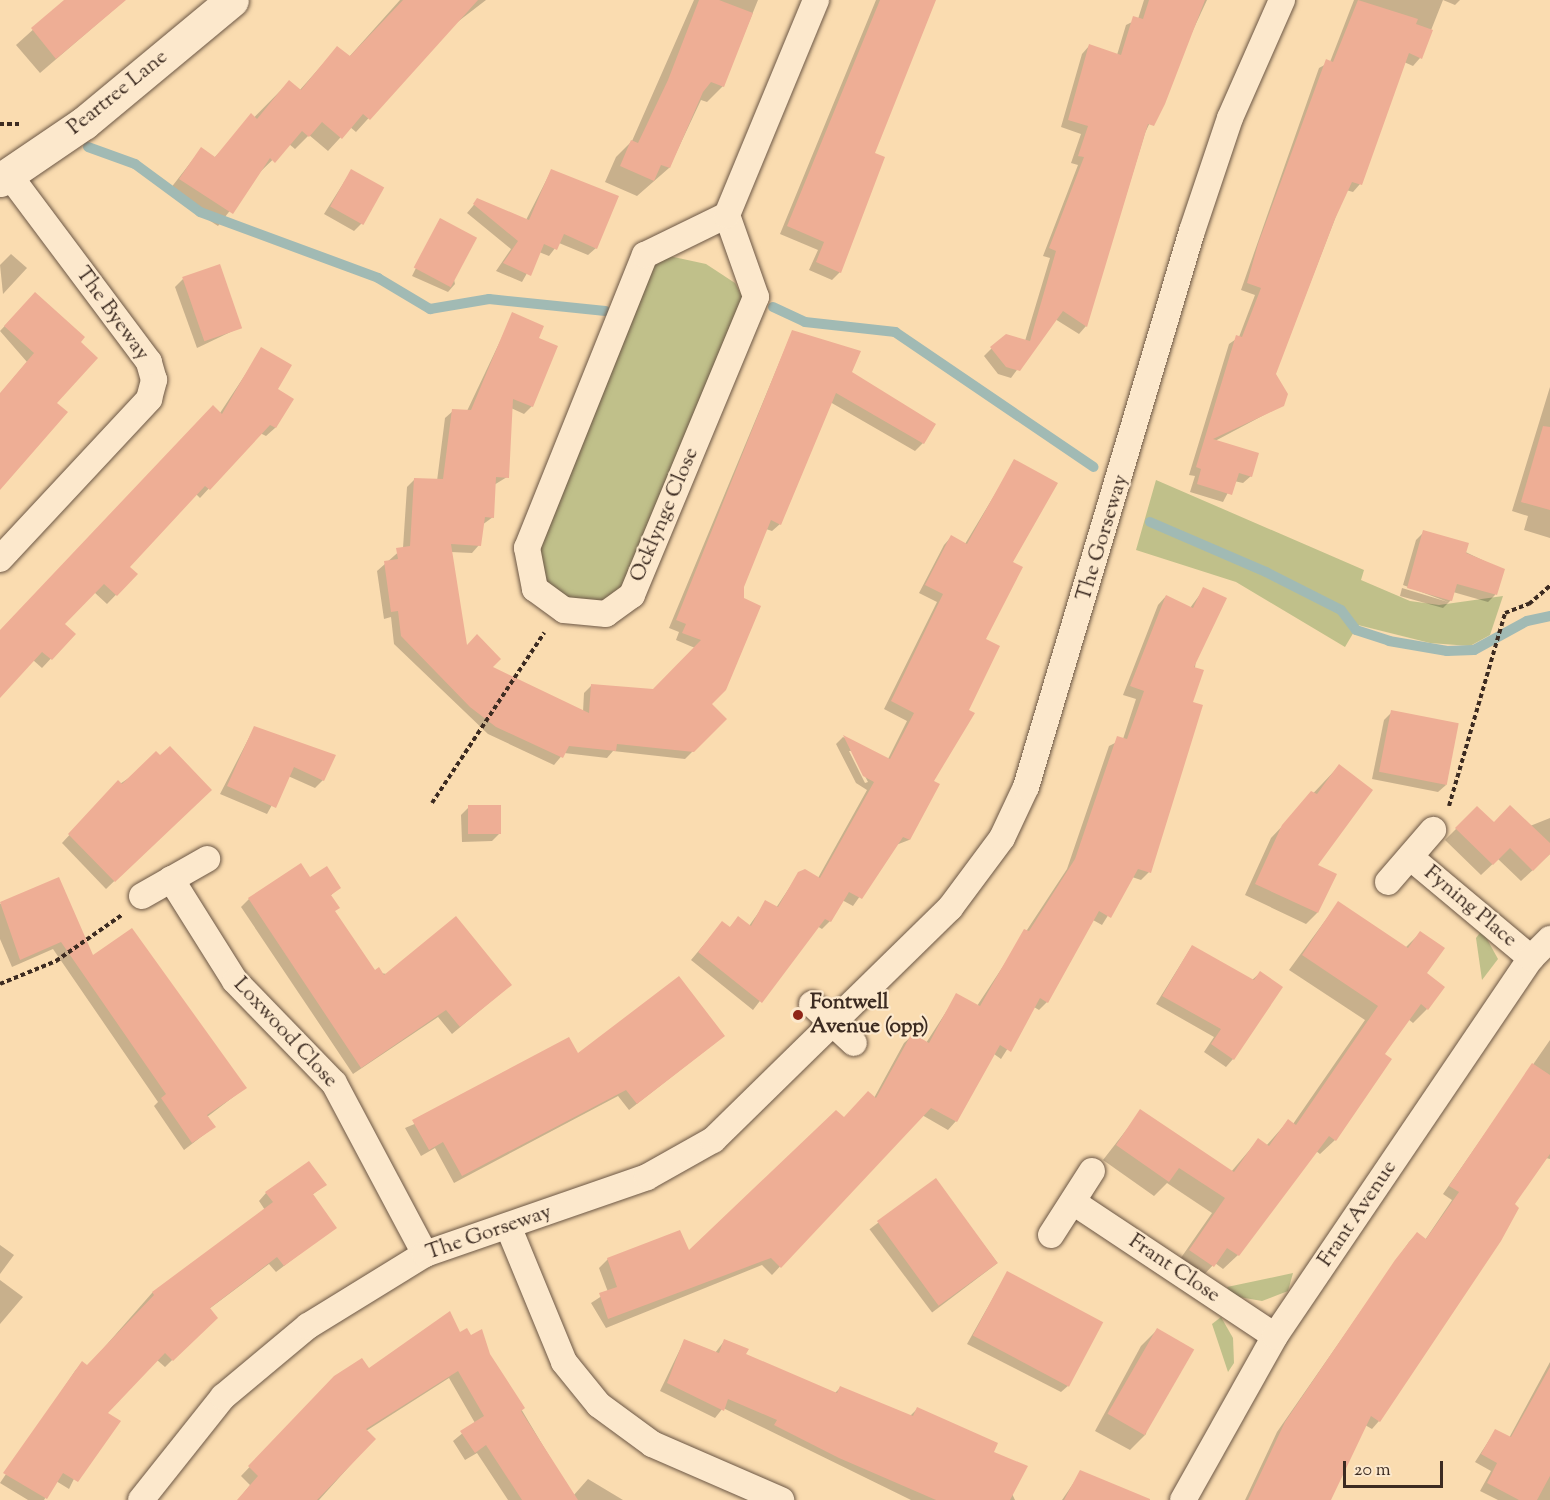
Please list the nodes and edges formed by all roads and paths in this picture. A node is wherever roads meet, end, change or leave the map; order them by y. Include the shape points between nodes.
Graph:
1 (232, 0) edge
2 (816, 0) edge
3 (1282, 0) edge
4 (4, 178) edge
5 (727, 216) junction
6 (0, 559) edge
7 (1550, 586) edge
8 (564, 610) junction
9 (432, 802) dead end
10 (1433, 831) joint
11 (1410, 857) junction
12 (207, 859) dead end
13 (171, 879) junction
14 (1388, 882) dead end
15 (142, 896) joint
16 (1550, 939) edge
17 (1531, 958) junction
18 (0, 984) edge
19 (812, 1004) dead end
20 (833, 1023) junction
21 (854, 1043) dead end
22 (1092, 1171) dead end
23 (1072, 1202) junction
24 (508, 1226) junction
25 (1051, 1235) dead end
26 (425, 1254) junction
27 (1275, 1336) junction
28 (141, 1500) edge
29 (782, 1500) edge
30 (1183, 1500) edge

1 - 4 street, Peartree Lane via 84,123
2 - 5 street
3 - 20 street, The Gorseway via 1230,118 1192,231 1026,788 1002,838 950,908
4 - 6 street, The Byeway via 149,362 154,380 148,399
5 - 8 street, Ocklynge Close via 756,297 632,595 606,614
5 - 8 street via 645,255 527,548 535,589
7 - 10 path via 1529,604 1505,613 1488,661 1444,827
8 - 9 path
10 - 11 street, Fyning Place
11 - 14 street, Fyning Place
11 - 17 street, Fyning Place
12 - 13 street
13 - 15 street
13 - 26 street, Loxwood Close via 235,981 334,1083
15 - 18 path via 56,961
16 - 17 street, Frant Avenue
17 - 27 street, Frant Avenue
19 - 20 street
20 - 21 street
20 - 24 street, The Gorseway via 713,1140 647,1178
22 - 23 street
23 - 25 street
23 - 27 street, Frant Close
24 - 26 street, The Gorseway
24 - 29 street via 564,1362 599,1405 652,1444
26 - 28 street, The Gorseway via 308,1326 223,1397
27 - 30 street, Frant Avenue

